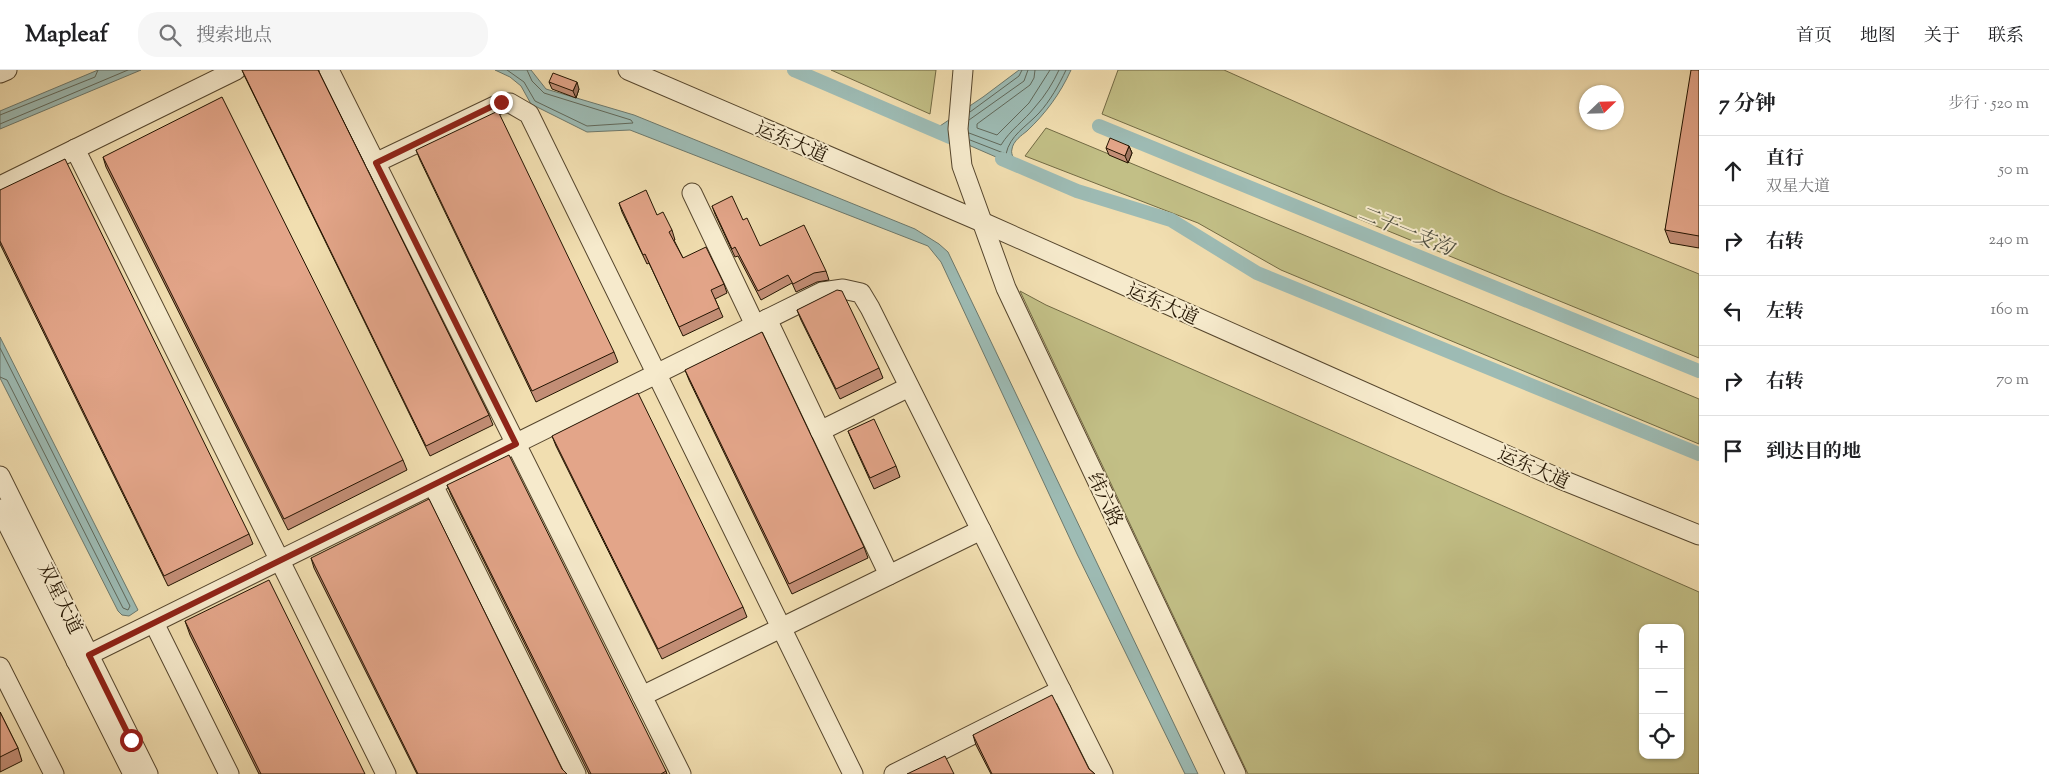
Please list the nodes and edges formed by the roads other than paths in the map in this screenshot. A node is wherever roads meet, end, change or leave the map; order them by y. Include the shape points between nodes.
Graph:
1 (7, 70) edge
2 (236, 70) edge
3 (329, 70) edge
4 (628, 70) edge
5 (963, 70) edge
6 (0, 73) edge
7 (76, 149) junction
8 (376, 163) junction
9 (0, 186) edge
10 (692, 193) dead end
11 (982, 222) junction
12 (761, 322) junction
13 (656, 374) junction
14 (909, 387) junction
15 (820, 431) junction
16 (516, 444) junction
17 (0, 476) edge
18 (432, 485) junction
19 (0, 509) edge
20 (981, 530) junction
21 (1699, 535) edge
22 (281, 560) junction
23 (889, 575) junction
24 (154, 623) junction
25 (781, 628) junction
26 (83, 658) junction
27 (0, 667) edge
28 (1061, 690) junction
29 (642, 696) junction
30 (54, 774) edge
31 (133, 774) edge
32 (148, 774) edge
33 (229, 774) edge
34 (386, 774) edge
35 (576, 774) edge
36 (681, 774) edge
37 (853, 774) edge
38 (894, 774) edge
39 (1103, 774) edge
40 (1236, 774) edge

1 - 6 street
2 - 7 street
3 - 8 street
4 - 11 street, 运东大道
5 - 11 street, 纬六路 via 959,146 962,166
7 - 9 street
7 - 22 street
8 - 13 street via 501,102 520,107 529,114
8 - 16 street
10 - 12 street
11 - 21 street, 运东大道 via 1551,475
11 - 40 street, 纬六路 via 1006,288
12 - 13 street
12 - 14 street via 822,292 843,288 861,293
12 - 15 street
13 - 16 street
13 - 25 street
14 - 15 street
14 - 20 street
15 - 23 street
16 - 18 street
16 - 29 street
17 - 26 street, 双星大道
18 - 22 street
18 - 35 street
19 - 26 street, 双星大道
20 - 23 street
20 - 28 street
22 - 24 street
22 - 34 street
23 - 25 street
24 - 26 street
24 - 33 street
25 - 29 street
25 - 37 street
26 - 31 street, 双星大道
26 - 32 street, 双星大道
27 - 30 street
28 - 38 street
28 - 39 street
29 - 36 street

